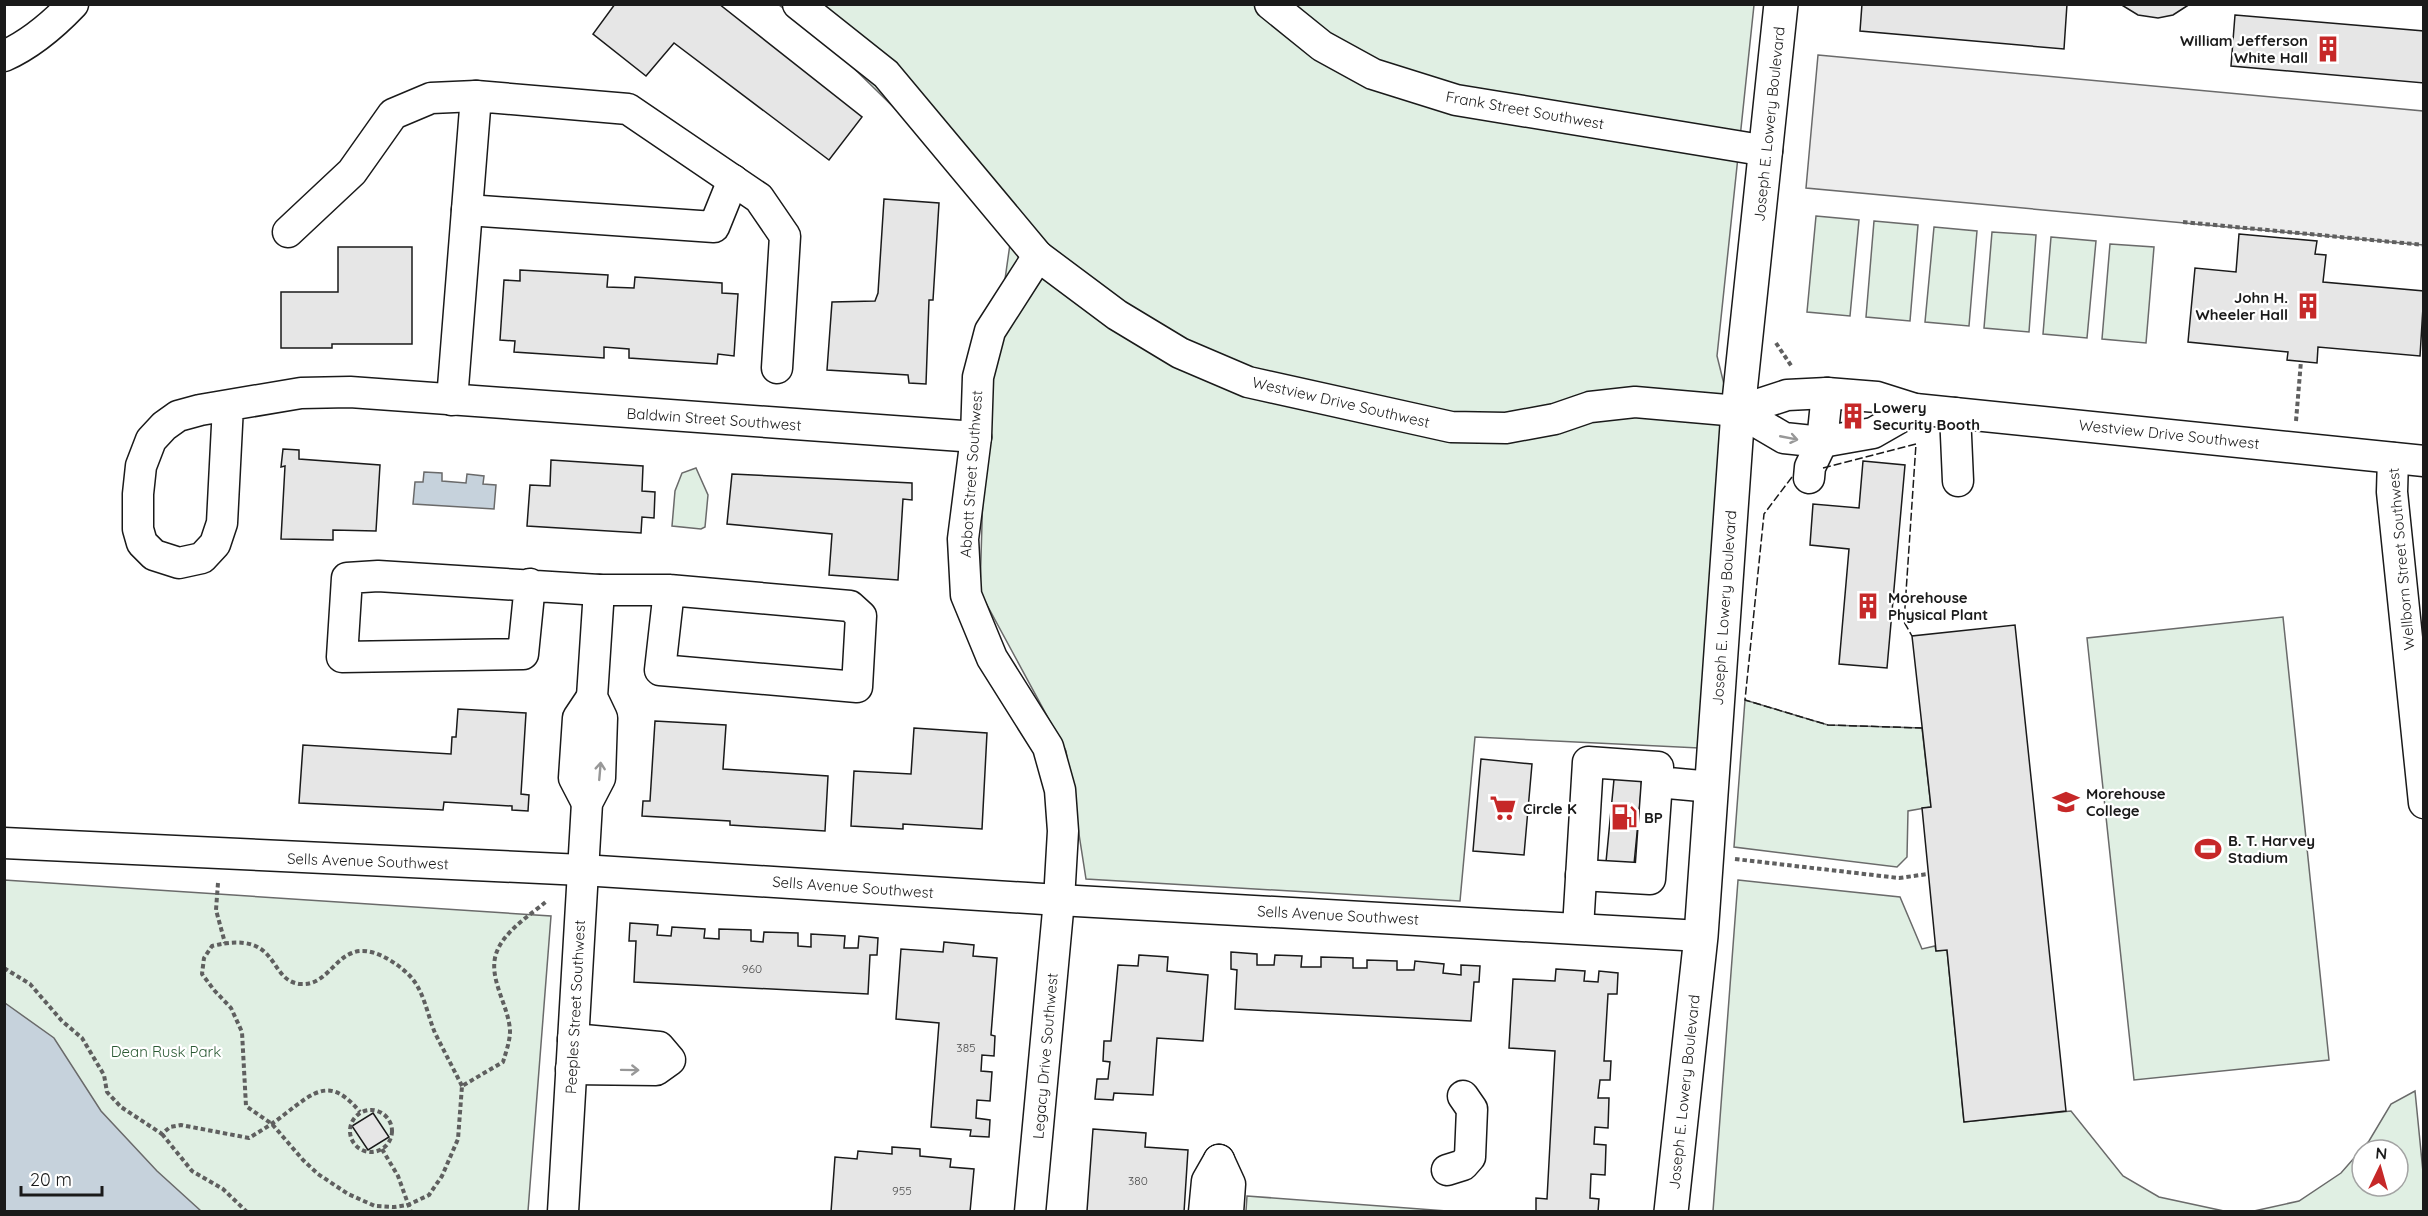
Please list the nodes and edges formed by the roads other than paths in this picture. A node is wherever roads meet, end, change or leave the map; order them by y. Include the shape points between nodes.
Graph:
1 (73, 4) edge
2 (798, 4) edge
3 (1270, 4) edge
4 (1781, 4) edge
5 (4, 56) edge
6 (476, 96) junction
7 (1767, 151) junction
8 (733, 180) junction
9 (467, 210) junction
10 (288, 232) dead end
11 (1038, 256) junction
12 (777, 368) dead end
13 (1827, 393) junction
14 (452, 400) junction
15 (228, 406) junction
16 (1915, 409) junction
17 (1738, 411) junction
18 (1956, 413) junction
19 (976, 436) junction
20 (1821, 442) junction
21 (2393, 458) junction
22 (2424, 461) edge
23 (1809, 478) dead end
24 (1958, 482) dead end
25 (530, 584) junction
26 (599, 590) junction
27 (669, 590) junction
28 (1656, 782) junction
29 (1712, 787) junction
30 (2424, 803) edge
31 (4, 843) edge
32 (582, 870) junction
33 (1581, 875) junction
34 (1059, 900) junction
35 (1578, 928) junction
36 (1701, 936) junction
37 (573, 1039) junction
38 (572, 1069) junction
39 (1463, 1096) dead end
40 (1447, 1170) dead end
41 (563, 1212) edge
42 (1030, 1212) edge
43 (1204, 1212) edge
44 (1228, 1212) edge
45 (1671, 1212) edge

1 - 5 street via 54,24
2 - 11 street, Westview Drive Southwest via 886,74
3 - 7 street, Frank Street Southwest via 1322,46 1373,74 1456,100
4 - 7 main road, Joseph E. Lowery Boulevard
6 - 8 street via 628,109
6 - 9 street
6 - 10 street via 431,98 393,114 352,172
7 - 17 main road, Joseph E. Lowery Boulevard
8 - 9 street via 714,227
8 - 12 street via 759,198 785,236
9 - 14 street
11 - 17 street, Westview Drive Southwest via 1117,315 1180,353 1248,382 1451,427 1506,428 1555,419 1590,407 1635,402
11 - 19 street, Abbott Street Southwest via 990,331 978,377
13 - 16 street, Westview Drive Southwest via 1877,397
13 - 17 street, Westview Drive Southwest via 1787,395
13 - 20 street
14 - 15 street, Baldwin Street Southwest via 350,392 301,393
14 - 19 street, Baldwin Street Southwest
15 - 15 street, Baldwin Street Southwest via 178,416 151,440 141,466 138,529 142,543 154,555 179,562 202,558 215,544 222,524
16 - 18 street, Westview Drive Southwest
16 - 20 street, Westview Drive Southwest via 1873,433
17 -> 20 street, Westview Drive Southwest via 1784,438
17 - 29 main road, Joseph E. Lowery Boulevard
18 - 21 street, Westview Drive Southwest
18 - 24 street
19 - 34 street, Abbott Street Southwest via 963,539 966,595 992,658 1047,747 1060,790 1063,831
20 - 23 street
21 - 22 street, Westview Drive Southwest
21 - 30 street, Wellborn Street Southwest via 2392,492
25 - 25 street via 523,654 342,657 347,578 378,576
25 - 26 street
26 - 27 street
26 - 32 street, Peeples Street Southwest via 592,697 578,718 574,778 587,803
27 - 27 street via 850,606 861,616 857,687 660,670
28 - 29 street
28 - 33 street via 1650,879
28 - 33 street via 1658,767 1588,762
29 - 36 main road, Joseph E. Lowery Boulevard
31 - 32 street, Sells Avenue Southwest
32 - 34 street, Sells Avenue Southwest
32 - 37 street, Peeples Street Southwest
33 - 35 street
34 - 35 street, Sells Avenue Southwest
34 - 42 street, Legacy Drive Southwest
35 - 36 street, Sells Avenue Southwest
36 - 45 main road, Joseph E. Lowery Boulevard
37 - 38 street, Peeples Street Southwest
38 -> 37 street via 656,1070 670,1060 659,1047
38 - 41 street, Peeples Street Southwest
39 - 40 street via 1472,1108 1470,1157 1462,1165
43 - 44 street via 1207,1181 1219,1160 1230,1184

